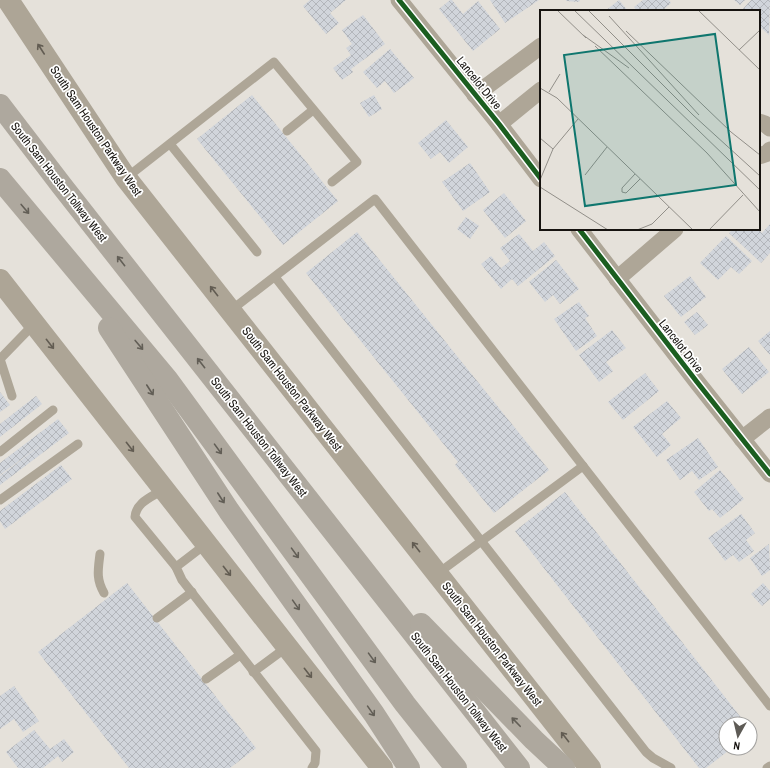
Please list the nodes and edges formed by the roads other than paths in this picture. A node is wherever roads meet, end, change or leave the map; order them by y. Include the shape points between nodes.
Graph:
1 (8, 0) edge
2 (399, 0) edge
3 (540, 47) edge
4 (540, 91) edge
5 (475, 95) junction
6 (0, 106) edge
7 (313, 110) junction
8 (760, 122) edge
9 (499, 124) junction
10 (770, 128) edge
11 (287, 131) dead end
12 (170, 144) junction
13 (770, 150) edge
14 (760, 156) edge
15 (126, 178) junction
16 (540, 178) edge
17 (0, 179) edge
18 (332, 182) dead end
19 (580, 230) edge
20 (674, 230) edge
21 (51, 240) junction
22 (257, 252) dead end
23 (275, 277) junction
24 (617, 279) junction
25 (0, 280) edge
26 (230, 311) junction
27 (34, 324) junction
28 (0, 359) edge
29 (12, 396) dead end
30 (53, 410) dead end
31 (770, 417) edge
32 (742, 439) junction
33 (78, 444) dead end
34 (0, 452) edge
35 (583, 466) junction
36 (770, 474) edge
37 (164, 489) junction
38 (0, 500) edge
39 (313, 505) junction
40 (481, 541) junction
41 (206, 544) junction
42 (100, 554) dead end
43 (176, 567) junction
44 (437, 574) junction
45 (192, 592) junction
46 (104, 593) dead end
47 (156, 618) dead end
48 (286, 646) junction
49 (240, 655) junction
50 (254, 672) junction
51 (206, 679) dead end
52 (770, 706) edge
53 (770, 766) edge
54 (312, 768) edge
55 (382, 768) edge
56 (409, 768) edge
57 (456, 768) edge
58 (519, 768) edge
59 (564, 768) edge
60 (590, 768) edge
61 (671, 768) edge
62 (767, 768) edge

15 -> 1 main road, South Sam Houston Parkway West
2 - 5 street, Lancelot Drive
3 - 5 street
4 - 9 street
5 - 9 street, Lancelot Drive
39 -> 6 highway, South Sam Houston Tollway West
7 - 11 lane
7 - 12 lane via 274,62
7 - 18 lane via 356,162
8 - 10 street
9 - 16 street, Lancelot Drive
12 - 15 lane
12 - 22 lane
13 - 14 street
26 -> 15 main road, South Sam Houston Parkway West
17 -> 21 highway
19 - 24 street, Lancelot Drive
20 - 24 street
21 -> 56 highway via 229,510 374,714
21 -> 57 highway via 167,379 405,704
23 - 26 lane
23 - 35 lane via 375,199
23 - 40 lane
24 - 32 street, Lancelot Drive
25 - 27 main road
44 -> 26 main road, South Sam Houston Parkway West
27 - 28 lane
27 -> 37 main road
28 - 29 lane
30 - 34 lane
31 - 32 street
32 - 36 street, Lancelot Drive
33 - 38 lane
35 - 40 lane
35 - 52 lane
37 - 41 main road
37 - 43 lane via 139,504 135,517
39 - 58 highway, South Sam Houston Tollway West
59 -> 39 highway via 412,614
40 - 44 lane
40 - 61 lane via 646,752
41 - 43 lane
41 -> 48 main road
42 - 46 lane via 99,583
43 - 45 lane
60 -> 44 main road, South Sam Houston Parkway West
45 - 47 lane
45 - 49 lane
48 - 50 lane
48 -> 55 main road
49 - 50 lane
49 - 51 lane
50 - 54 lane via 316,750
53 - 62 lane

